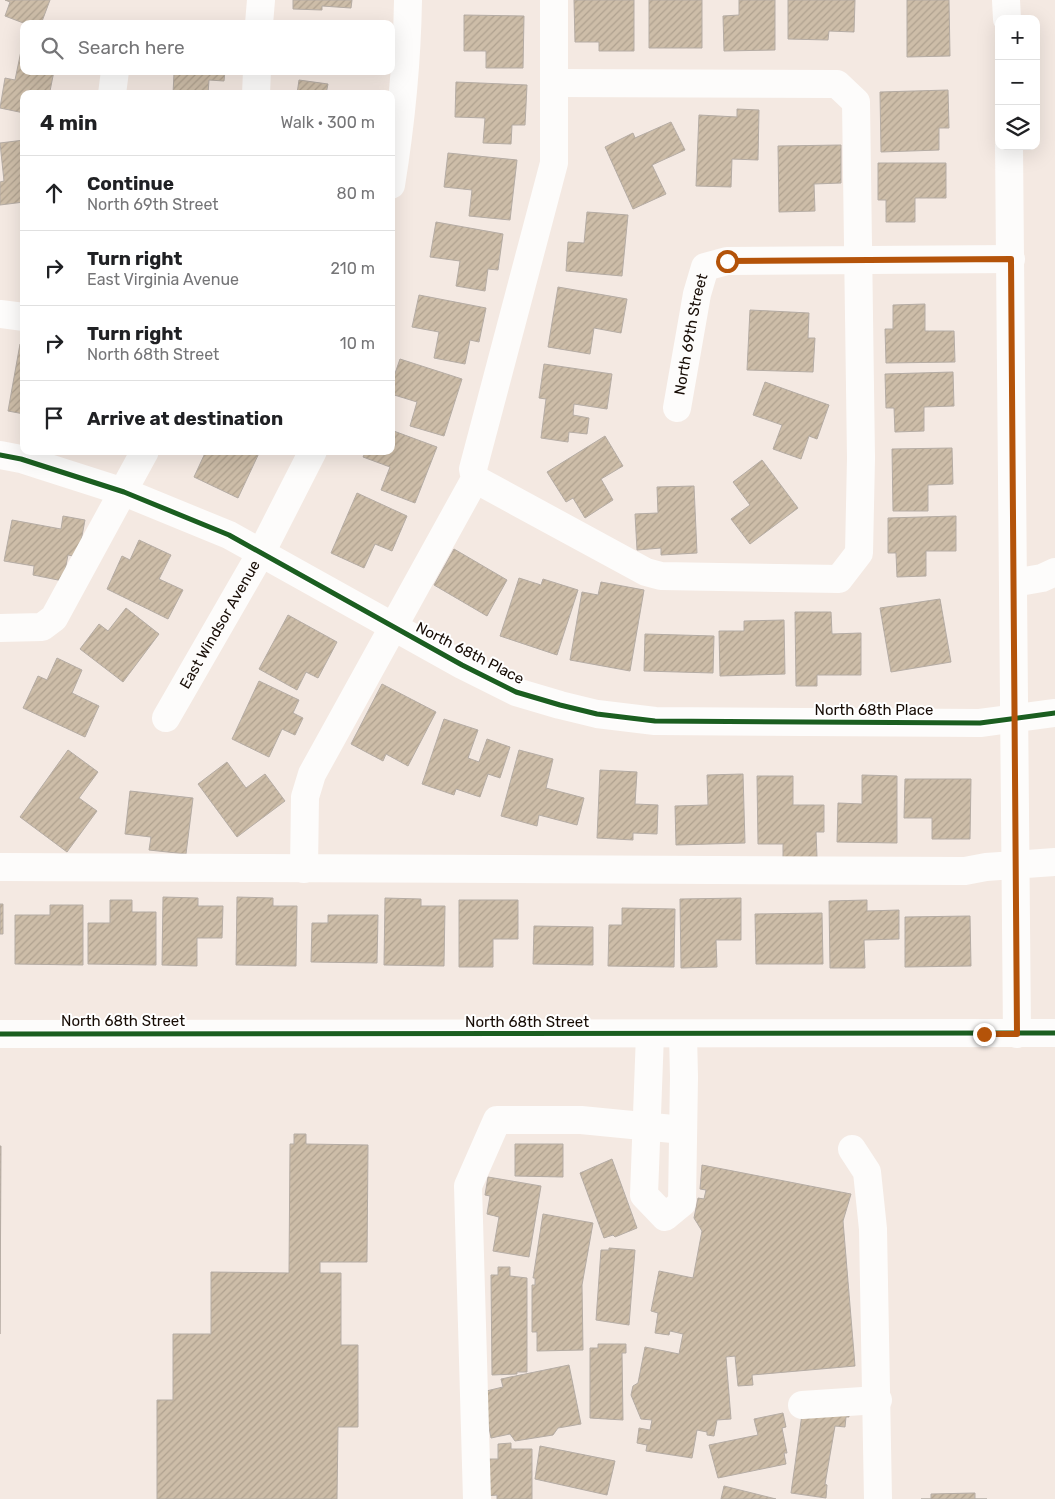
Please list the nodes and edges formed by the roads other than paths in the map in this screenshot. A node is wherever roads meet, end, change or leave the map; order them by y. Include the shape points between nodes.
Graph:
1 (261, 0) edge
2 (408, 0) edge
3 (554, 0) edge
4 (1006, 0) edge
5 (1006, 15) edge
6 (259, 20) edge
7 (399, 46) edge
8 (114, 75) edge
9 (257, 75) edge
10 (554, 83) junction
11 (113, 90) edge
12 (256, 90) edge
13 (1009, 150) edge
14 (395, 161) edge
15 (1011, 259) junction
16 (858, 261) junction
17 (0, 314) edge
18 (20, 316) edge
19 (677, 408) dead end
20 (0, 455) edge
21 (143, 455) edge
22 (311, 455) edge
23 (475, 479) junction
24 (124, 492) junction
25 (261, 553) junction
26 (1055, 572) edge
27 (1013, 583) junction
28 (393, 627) junction
29 (0, 628) edge
30 (1055, 713) edge
31 (166, 718) dead end
32 (1013, 719) junction
33 (1055, 862) edge
34 (1016, 864) junction
35 (0, 868) edge
36 (304, 869) junction
37 (0, 1034) edge
38 (650, 1034) junction
39 (682, 1034) junction
40 (1017, 1034) junction
41 (1055, 1034) edge
42 (646, 1126) junction
43 (683, 1130) junction
44 (852, 1149) dead end
45 (878, 1400) junction
46 (802, 1405) dead end
47 (477, 1499) edge
48 (878, 1499) edge

1 - 6 street
2 - 7 street
3 - 10 street
4 - 5 street
7 - 14 street via 401,124
8 - 11 street
9 - 12 street
10 - 16 street via 837,84 856,102
10 - 23 street via 554,163 473,469
13 - 15 street
15 - 16 street, North 69th Street
15 - 27 street
16 - 19 street, North 69th Street via 727,261 705,267 697,294
16 - 23 street via 859,553 839,579 653,574
17 - 18 street
20 - 24 street, North 68th Place
21 - 24 street
22 - 25 street, East Windsor Avenue
23 - 28 street
24 - 25 street, North 68th Place via 229,535
24 - 29 street via 54,618 42,627
25 - 28 street, North 68th Place
25 - 31 street, East Windsor Avenue
26 - 27 street via 1042,578
27 - 32 street
28 - 32 street, North 68th Place via 516,692 624,718 655,721 970,723
28 - 36 street via 312,774 305,797
30 - 32 street, North 68th Place
32 - 34 street
33 - 34 street
34 - 36 street via 965,871
34 - 40 street
35 - 36 street
37 - 38 street, North 68th Street
38 - 39 street, North 68th Street
38 - 42 street
39 - 40 street, North 68th Street
39 - 43 street
40 - 41 street, North 68th Street
42 - 43 street
42 - 43 street via 644,1195 665,1217 682,1203
42 - 47 street via 581,1120 497,1120 468,1186
44 - 45 street via 867,1172 873,1229
45 - 46 street
45 - 48 street

